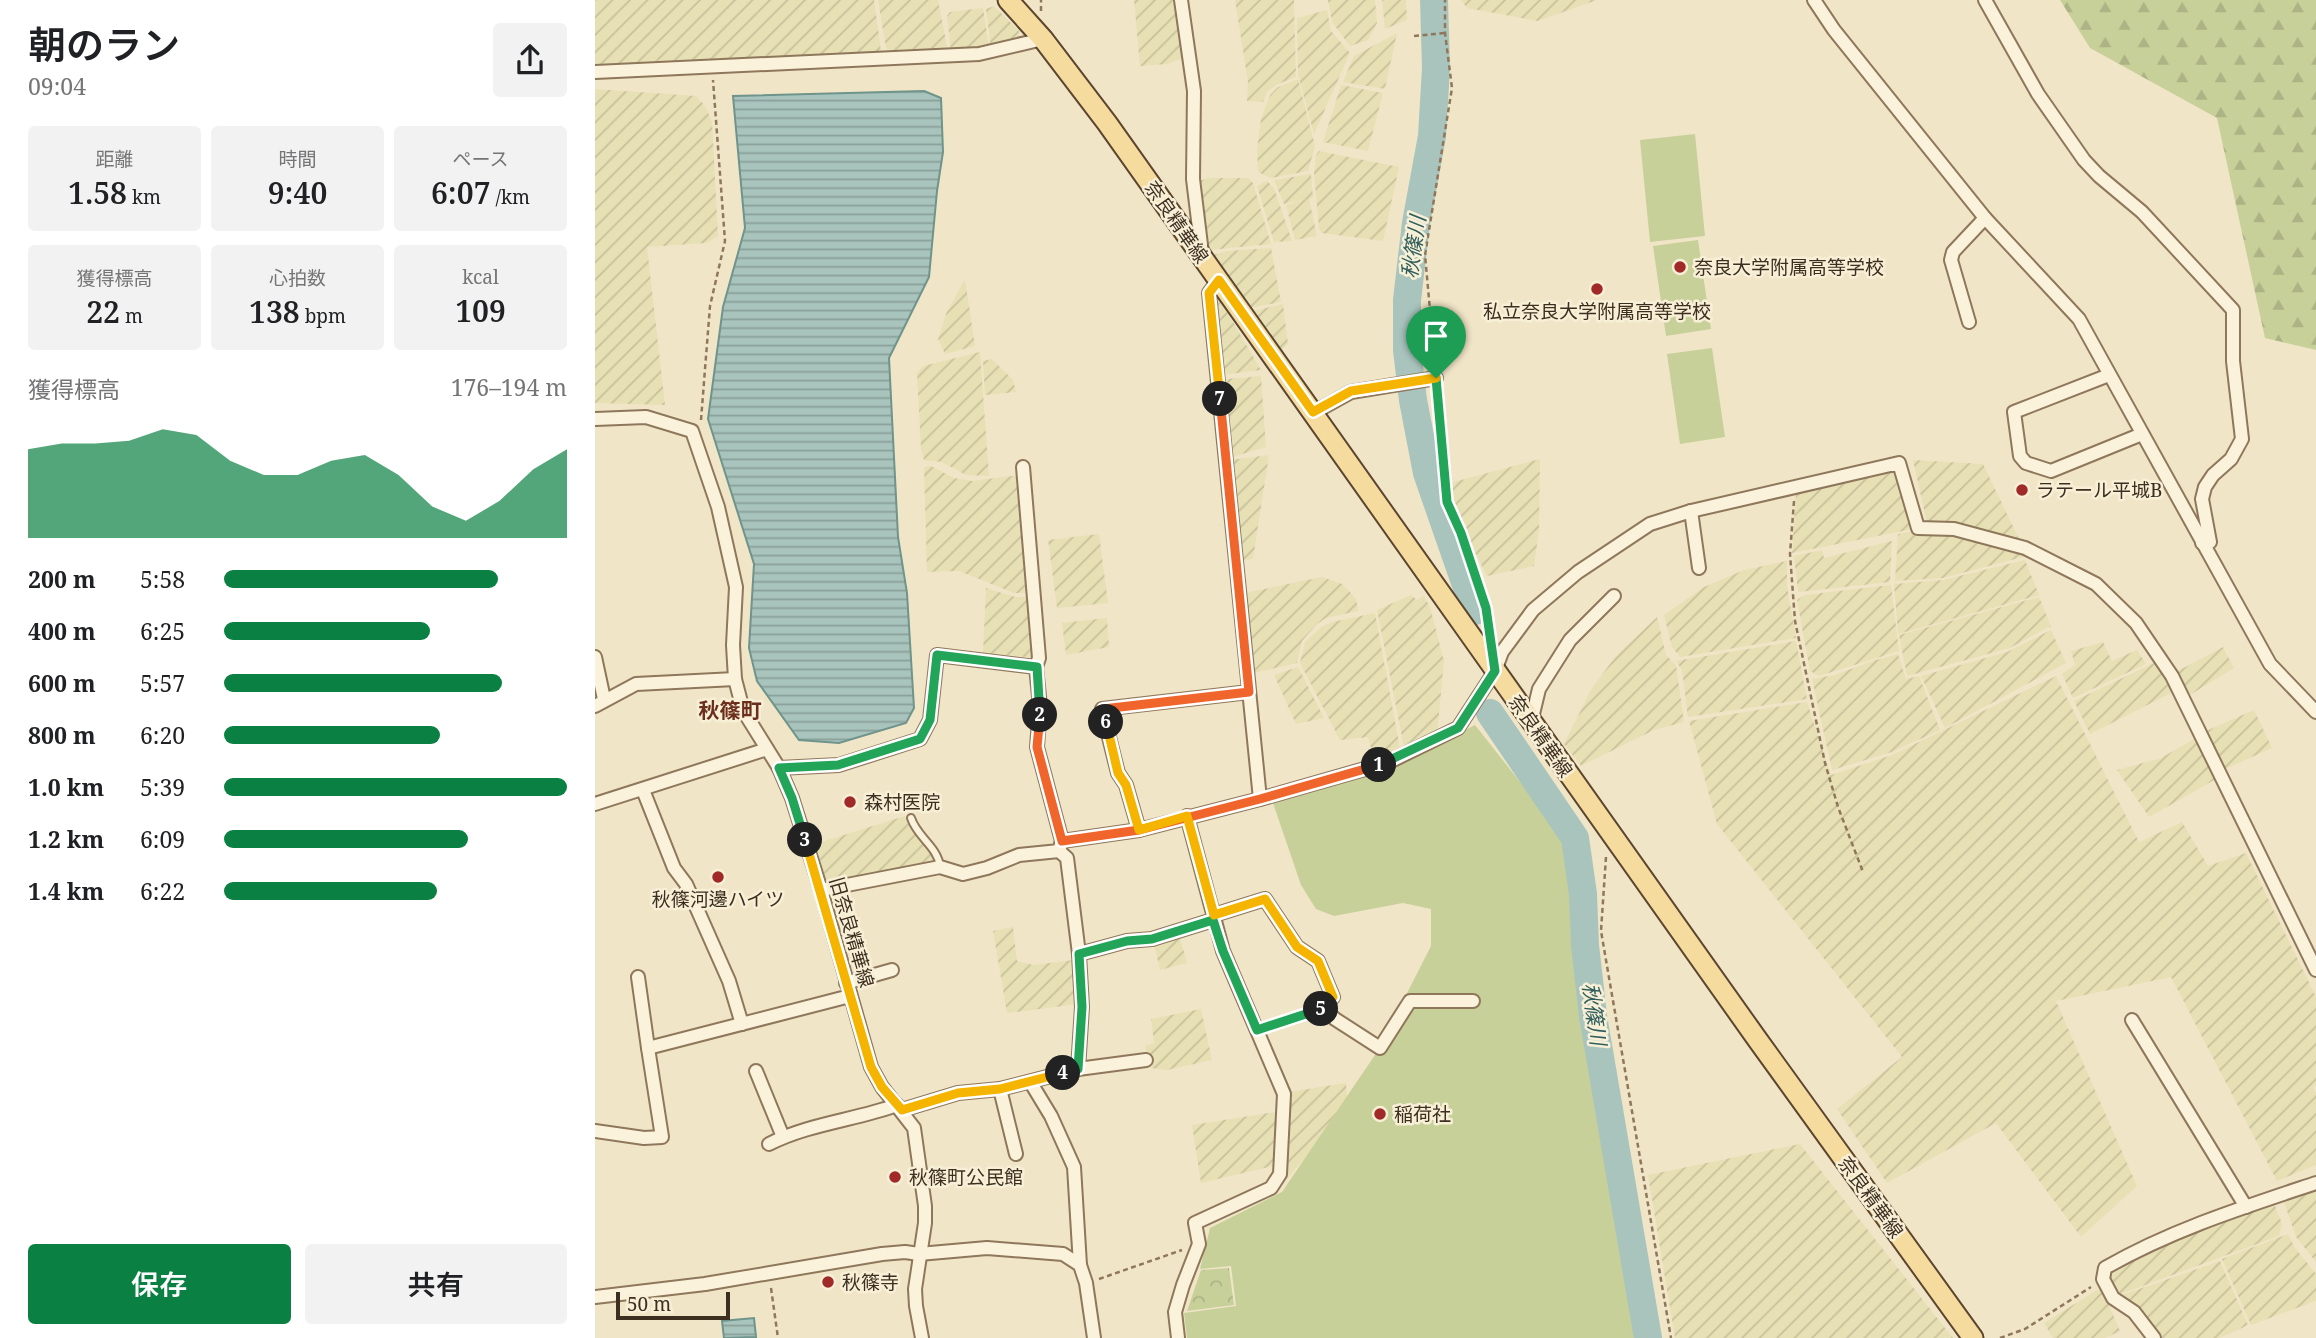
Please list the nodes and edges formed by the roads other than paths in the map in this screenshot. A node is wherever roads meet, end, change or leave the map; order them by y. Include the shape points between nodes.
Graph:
1 (1008, 0) edge
2 (1181, 0) edge
3 (1814, 0) edge
4 (1985, 0) edge
5 (1043, 39) junction
6 (595, 72) edge
7 (1985, 218) junction
8 (1202, 258) junction
9 (1219, 280) junction
10 (1969, 322) dead end
11 (2109, 375) junction
12 (1431, 379) road end
13 (1313, 412) junction
14 (595, 419) edge
15 (2142, 434) junction
16 (1023, 467) dead end
17 (1691, 511) junction
18 (2203, 543) junction
19 (1699, 568) dead end
20 (1614, 596) dead end
21 (595, 657) edge
22 (1037, 667) junction
23 (1495, 671) junction
24 (735, 679) junction
25 (1249, 692) junction
26 (600, 702) edge
27 (2316, 712) edge
28 (1531, 722) junction
29 (767, 749) junction
30 (779, 768) junction
31 (643, 790) junction
32 (1260, 799) junction
33 (595, 804) edge
34 (1187, 816) junction
35 (911, 818) dead end
36 (1139, 830) junction
37 (1061, 846) junction
38 (940, 867) junction
39 (821, 890) junction
40 (1214, 917) junction
41 (1079, 954) junction
42 (892, 970) dead end
43 (2316, 970) edge
44 (638, 977) dead end
45 (846, 983) junction
46 (850, 996) junction
47 (1473, 1001) dead end
48 (2132, 1020) dead end
49 (742, 1024) junction
50 (648, 1048) junction
51 (1146, 1060) dead end
52 (1078, 1069) junction
53 (756, 1071) dead end
54 (1031, 1083) junction
55 (1000, 1089) junction
56 (899, 1107) junction
57 (595, 1131) edge
58 (783, 1137) junction
59 (769, 1144) dead end
60 (1016, 1154) dead end
61 (2316, 1183) edge
62 (2246, 1207) junction
63 (919, 1254) junction
64 (1080, 1265) junction
65 (595, 1297) edge
66 (922, 1338) edge
67 (1094, 1338) edge
68 (1178, 1338) edge
69 (1973, 1338) edge
70 (2154, 1338) edge

1 - 5 main road, 奈良精華線
2 - 8 street via 1194,91 1193,179
3 - 7 street
4 - 18 street via 2038,94 2084,160 2142,212 2234,310 2233,361 2242,439 2205,487 2202,499 2210,542
5 - 6 street via 979,54
5 - 8 main road, 奈良精華線
7 - 10 street via 1951,260
7 - 11 street via 2078,319
8 - 9 main road, 奈良精華線
9 - 13 main road, 奈良精華線
9 - 25 street via 1209,293
11 - 15 street
11 - 15 street via 2014,412 2020,456 2026,463 2051,471
12 - 13 street via 1351,391
13 - 23 main road, 奈良精華線
14 - 24 street, 旧奈良精華線 via 646,417 692,431 718,507 736,587
15 - 18 street
16 - 22 street
17 - 19 street
17 - 23 street via 1650,524 1578,572 1534,610 1502,652
17 - 43 street via 1899,463 1918,528 1954,529 2025,548 2096,584 2136,623 2172,676
18 - 27 street via 2270,664
20 - 28 street via 1570,640 1539,689
21 - 26 street
22 - 30 street via 937,655 930,720 920,739 838,765
22 - 37 street via 1037,747
23 - 28 main road, 奈良精華線
23 - 32 street via 1458,728 1389,762
24 - 26 street via 636,684
24 - 29 street, 旧奈良精華線 via 746,715
25 - 32 street
25 - 36 street via 1103,709 1118,773
28 - 69 main road, 奈良精華線
29 - 30 street, 旧奈良精華線
29 - 31 street
30 - 39 street, 旧奈良精華線
31 - 33 street
31 - 49 street via 674,868 686,884 724,970
32 - 34 street
34 - 36 street
34 - 40 street
35 - 38 lane via 934,849
36 - 37 street
37 - 38 street via 963,874
37 - 41 street via 1067,858
38 - 39 street
39 - 45 street, 旧奈良精華線
40 - 41 street via 1152,939
40 - 47 street via 1265,899 1297,947 1318,961 1333,997 1323,1008 1380,1048 1410,1001
40 - 68 street via 1223,951 1284,1094 1280,1174 1271,1188 1195,1223 1199,1244 1175,1312
41 - 52 street
42 - 45 street
44 - 50 street
45 - 46 street, 旧奈良精華線
46 - 49 street
46 - 56 street, 旧奈良精華線 via 871,1067
48 - 62 street
49 - 50 street
50 - 57 street via 661,1136
51 - 52 street
52 - 54 street
53 - 58 street
54 - 55 street
54 - 64 street via 1074,1167
55 - 56 street
55 - 60 street
56 - 58 street
56 - 63 street, 旧奈良精華線 via 914,1128 925,1206
58 - 59 street
61 - 62 street
62 - 70 street via 2136,1250 2105,1268 2103,1279 2113,1298 2134,1311
63 - 64 street via 987,1248 1063,1254
63 - 65 street via 882,1254
63 - 66 street, 旧奈良精華線 via 916,1306
64 - 67 street

